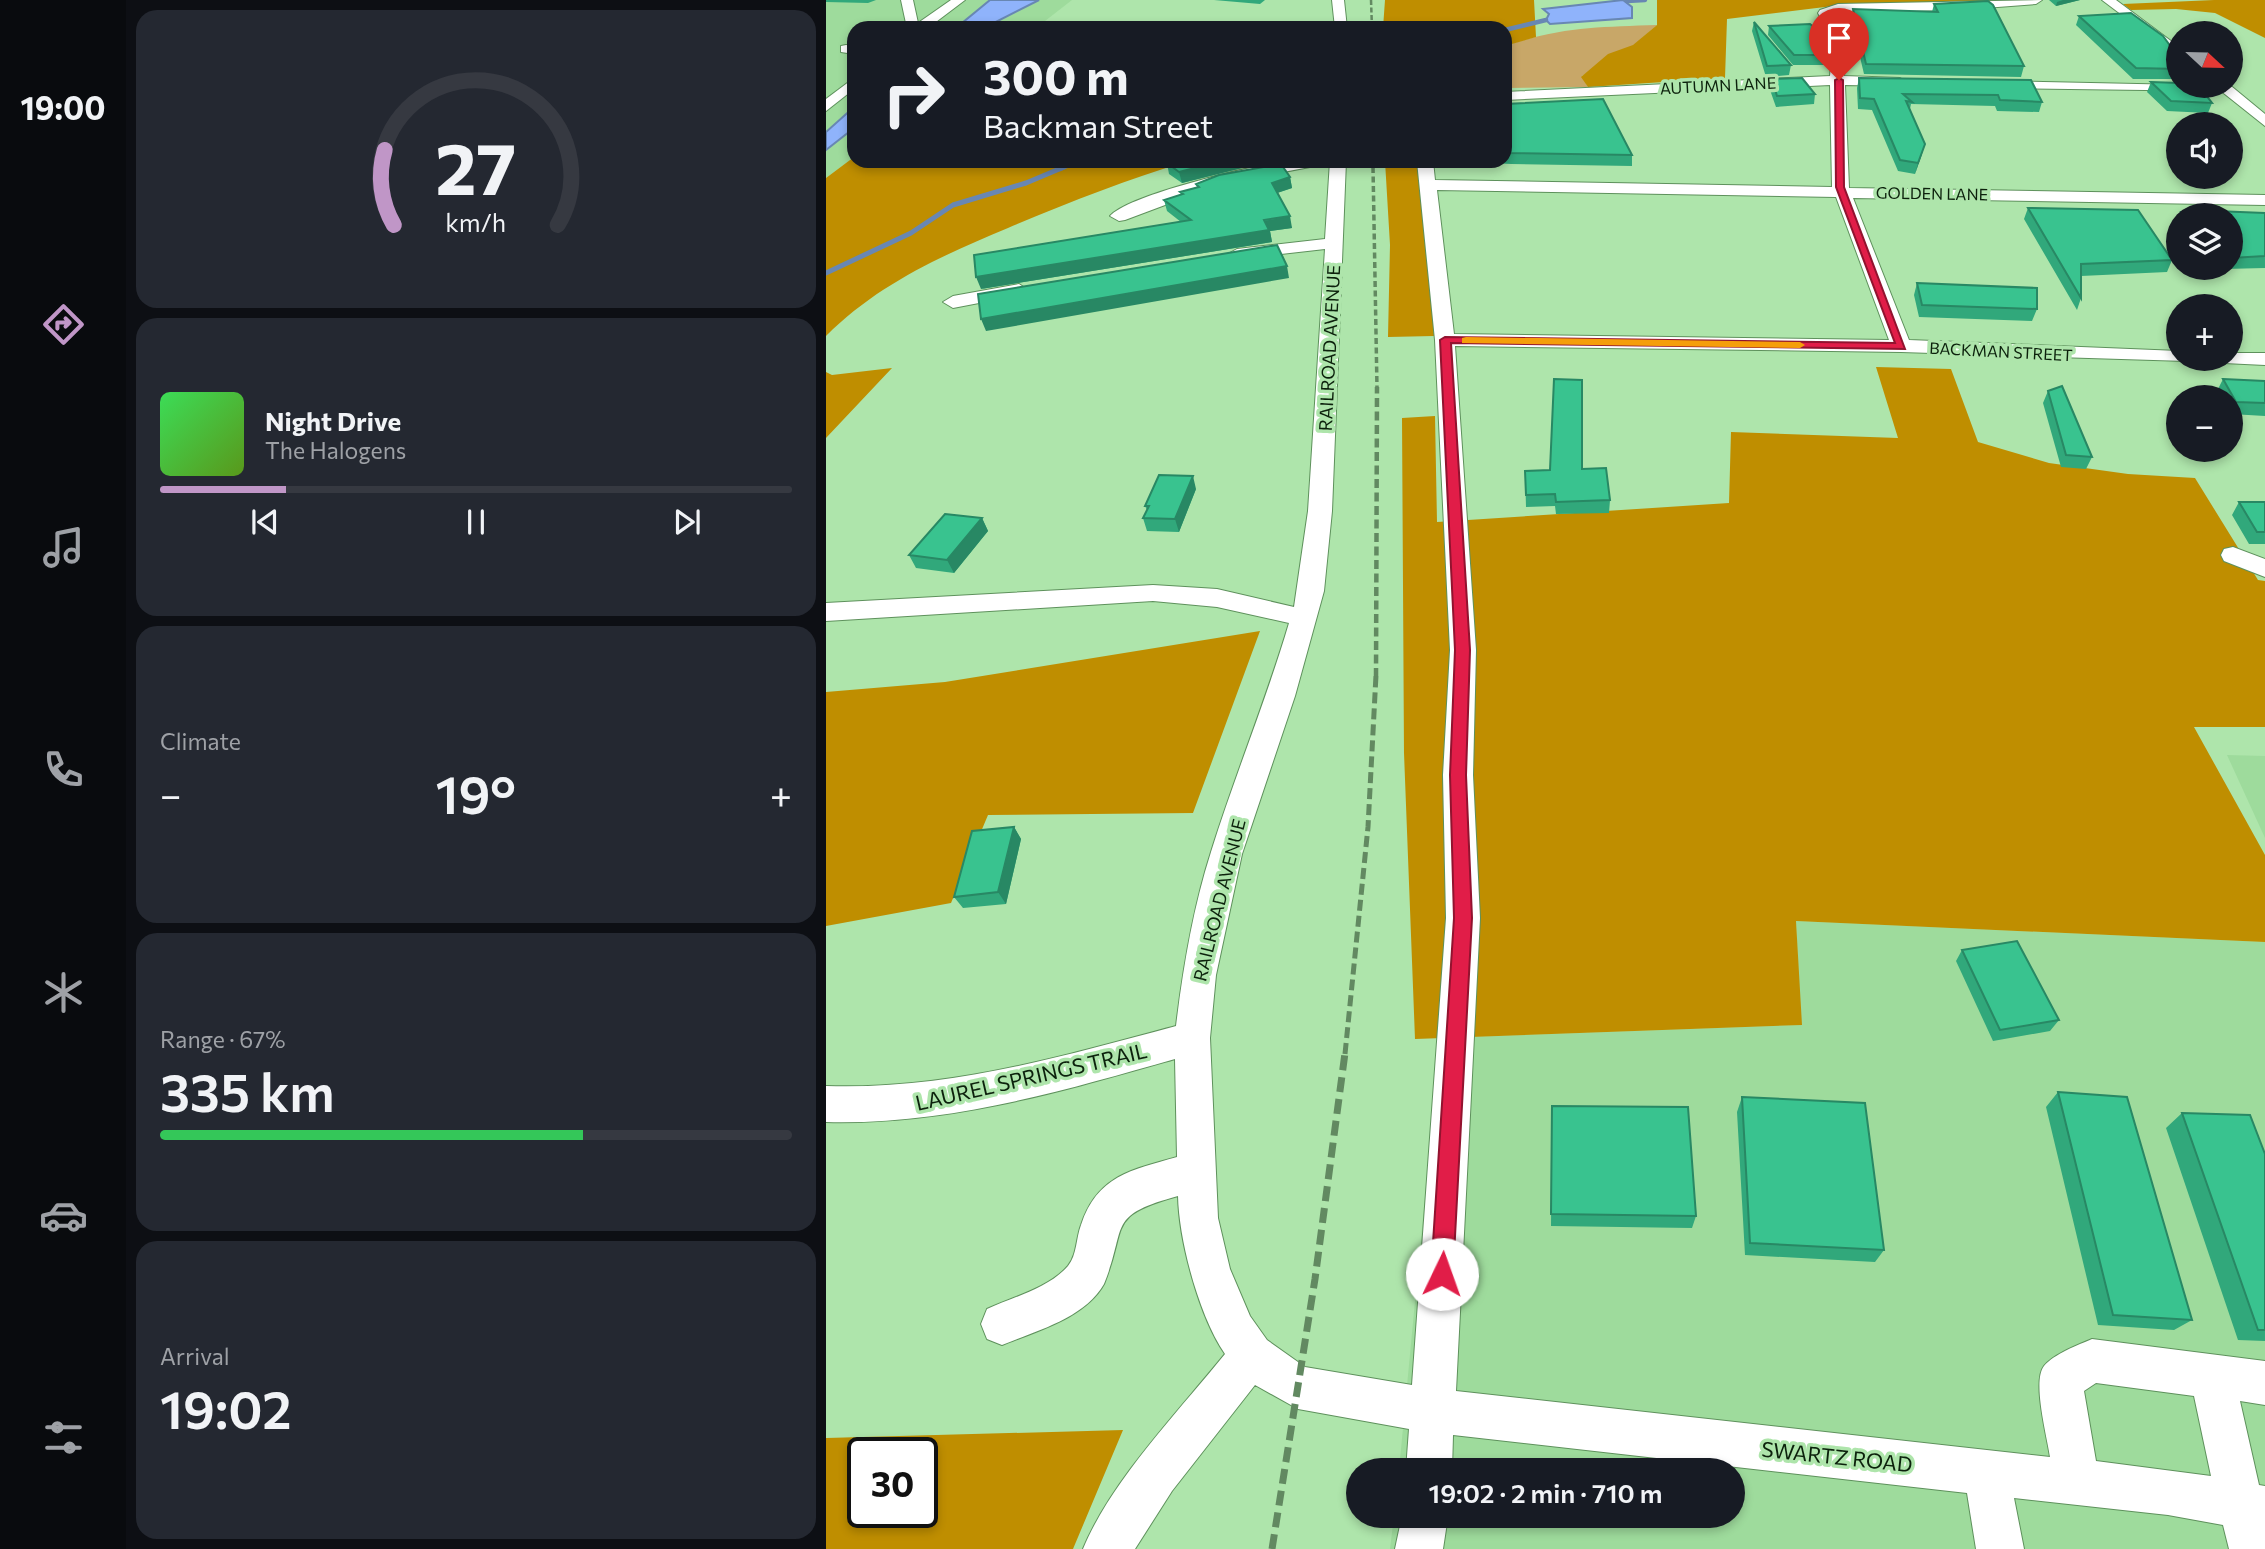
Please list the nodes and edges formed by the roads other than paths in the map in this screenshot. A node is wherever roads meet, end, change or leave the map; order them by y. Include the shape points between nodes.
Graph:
1 (907, 0) edge
2 (959, 0) edge
3 (1338, 0) edge
4 (2036, 0) edge
5 (2108, 0) edge
6 (2152, 17) dead end
7 (2130, 18) junction
8 (912, 21) edge
9 (930, 21) edge
10 (1340, 21) edge
11 (2159, 39) junction
12 (2166, 39) edge
13 (2166, 44) edge
14 (1839, 80) junction
15 (1915, 83) edge
16 (1975, 85) edge
17 (2166, 86) edge
18 (847, 88) edge
19 (1512, 96) edge
20 (2238, 98) edge
21 (826, 107) edge
22 (2265, 122) edge
23 (1283, 168) edge
24 (1338, 168) edge
25 (1428, 173) edge
26 (1841, 191) junction
27 (2265, 200) edge
28 (1119, 216) dead end
29 (1334, 243) junction
30 (1217, 257) edge
31 (1032, 288) edge
32 (953, 302) dead end
33 (1445, 340) junction
34 (1901, 346) junction
35 (2166, 356) edge
36 (2243, 359) edge
37 (2265, 359) edge
38 (2233, 555) dead end
39 (2265, 569) edge
40 (826, 612) edge
41 (1304, 618) junction
42 (1192, 1038) junction
43 (826, 1104) edge
44 (1196, 1171) junction
45 (1002, 1324) dead end
46 (1252, 1355) junction
47 (2212, 1376) junction
48 (2265, 1384) edge
49 (1434, 1411) junction
50 (1430, 1458) edge
51 (1987, 1473) junction
52 (2077, 1482) junction
53 (2253, 1506) edge
54 (1423, 1528) edge
55 (1107, 1549) edge
56 (1419, 1549) edge
57 (2000, 1549) edge
58 (2253, 1549) edge

1 - 8 street
2 - 9 street
3 - 10 street
4 - 14 street via 1826,11 1840,42
5 - 7 street
6 - 7 street
7 - 11 street
11 - 12 street
11 - 13 street
14 - 15 street, AUTUMN LANE
14 - 19 street, AUTUMN LANE
14 - 26 street
16 - 17 street
18 - 21 street
20 - 22 street
23 - 28 street via 1206,185
24 - 29 street, RAILROAD AVENUE
25 - 26 street, GOLDEN LANE
25 - 33 street
26 - 27 street, GOLDEN LANE
26 - 34 street
29 - 30 street
29 - 41 street, RAILROAD AVENUE via 1319,522
31 - 32 street
33 - 34 street, BACKMAN STREET
33 - 49 street via 1463,650 1458,775 1463,918
34 - 35 street, BACKMAN STREET
36 - 37 street
38 - 39 street
40 - 41 street via 1153,593 1217,598
41 - 42 street, RAILROAD AVENUE via 1226,854 1199,975
42 - 43 street, LAUREL SPRINGS TRAIL via 923,1103 867,1108
42 - 44 street, RAILROAD AVENUE
44 - 45 street via 1125,1195 1111,1205 1099,1227 1089,1270 1075,1287
44 - 46 street, RAILROAD AVENUE via 1198,1218 1210,1270 1235,1331
46 - 49 street, SWARTZ ROAD via 1298,1387
46 - 55 street via 1156,1475
47 - 48 street
47 - 52 street via 2092,1361 2060,1381
47 - 53 street
49 - 50 street
49 - 51 street, SWARTZ ROAD
51 - 52 street, SWARTZ ROAD
51 - 57 street
52 - 53 street, SWARTZ ROAD
53 - 58 street
54 - 56 street

